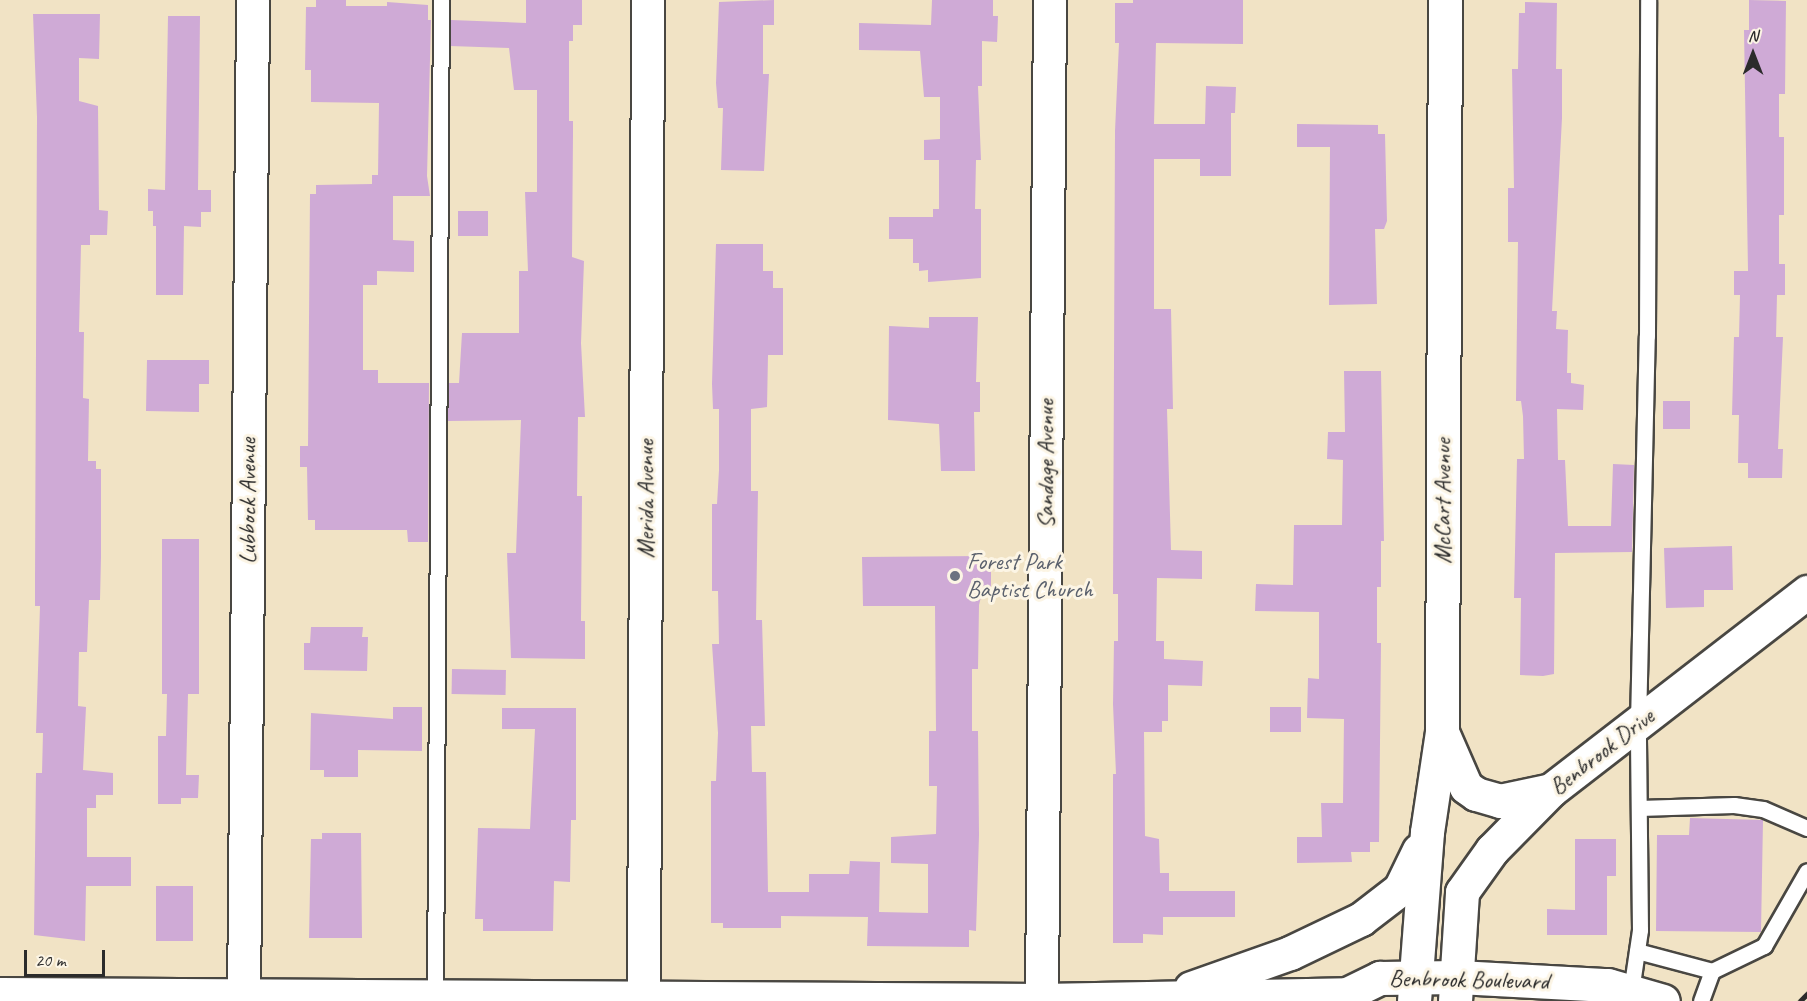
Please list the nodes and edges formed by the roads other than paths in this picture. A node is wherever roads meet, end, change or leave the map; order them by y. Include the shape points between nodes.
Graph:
1 (253, 0) edge
2 (441, 0) edge
3 (648, 0) edge
4 (1050, 0) edge
5 (1445, 0) edge
6 (1648, 0) edge
7 (1807, 592) edge
8 (1638, 723) junction
9 (1442, 732) junction
10 (1551, 790) junction
11 (1639, 808) junction
12 (1807, 828) edge
13 (1427, 832) junction
14 (1807, 871) edge
15 (1637, 951) junction
16 (1712, 971) junction
17 (1457, 977) edge
18 (1416, 989) edge
19 (1631, 991) junction
20 (0, 994) edge
21 (1171, 995) junction
22 (435, 998) junction
23 (644, 998) junction
24 (1352, 998) edge
25 (244, 999) edge
26 (1042, 1000) edge
27 (1664, 1001) edge
28 (1701, 1001) edge

1 - 25 street, Lubbock Avenue
2 - 22 lane
3 - 23 street, Merida Avenue
4 - 26 street, Sandage Avenue
5 - 9 street, McCart Avenue
6 - 8 lane via 1647,336
7 - 8 street, Benbrook Drive
8 - 10 street, Benbrook Drive
8 - 11 lane
9 - 10 street via 1466,787 1476,794 1500,801
9 - 13 street, McCart Avenue
10 - 17 street, Benbrook Drive via 1492,850 1462,892
11 - 12 lane via 1734,805 1763,810
11 - 15 lane
13 - 18 street, McCart Avenue
13 - 21 street via 1400,889 1361,919 1290,953
14 - 16 lane via 1764,946
15 - 16 lane
15 - 19 lane
16 - 28 lane
17 - 18 street, Benbrook Boulevard
17 - 19 street, Benbrook Boulevard via 1608,985
18 - 24 street, Benbrook Boulevard via 1380,978
19 - 27 street, Benbrook Boulevard
20 - 25 street, Benbrook Boulevard
21 - 24 street, Benbrook Boulevard
21 - 26 street, Benbrook Boulevard
22 - 23 street, Benbrook Boulevard
22 - 25 street, Benbrook Boulevard
23 - 26 street, Benbrook Boulevard

